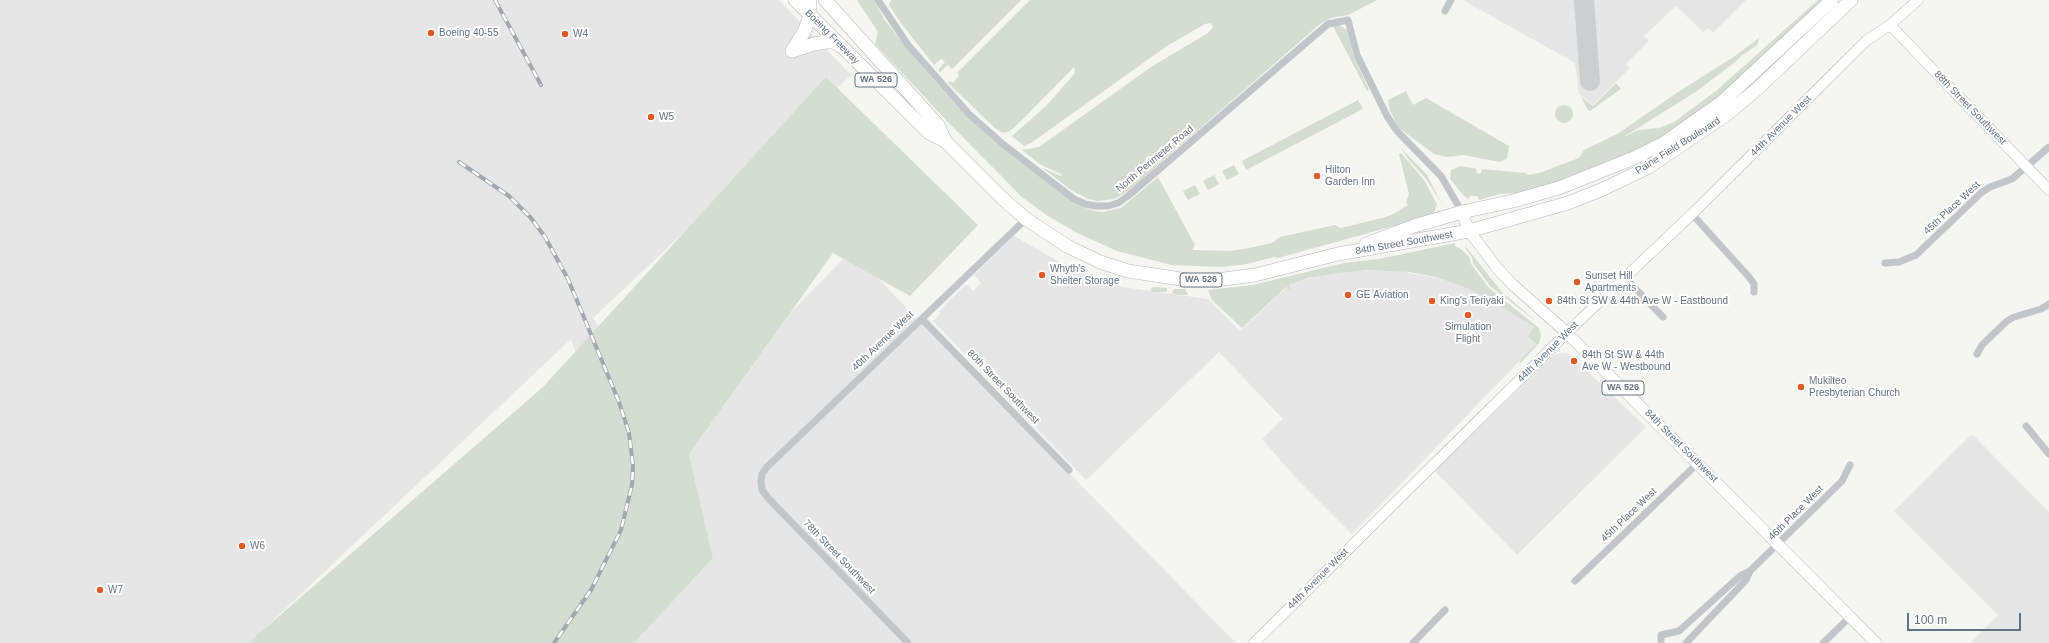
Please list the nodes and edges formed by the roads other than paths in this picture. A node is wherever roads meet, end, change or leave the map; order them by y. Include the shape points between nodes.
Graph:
1 (795, 0) edge
2 (810, 0) edge
3 (825, 0) edge
4 (878, 0) edge
5 (1451, 0) edge
6 (1832, 0) edge
7 (1851, 0) edge
8 (1918, 0) edge
9 (1445, 11) dead end
10 (810, 16) junction
11 (1348, 20) joint
12 (1890, 25) junction
13 (845, 50) junction
14 (945, 141) junction
15 (2049, 147) edge
16 (2027, 168) junction
17 (2049, 190) edge
18 (1462, 212) junction
19 (1692, 214) junction
20 (1026, 220) junction
21 (1470, 231) junction
22 (1338, 254) junction
23 (1885, 263) dead end
24 (1625, 278) junction
25 (1754, 292) dead end
26 (2049, 304) edge
27 (1663, 317) dead end
28 (922, 318) junction
29 (1567, 333) junction
30 (1977, 354) dead end
31 (2026, 426) dead end
32 (2049, 454) edge
33 (1698, 463) junction
34 (1850, 465) dead end
35 (1069, 470) dead end
36 (761, 482) joint
37 (1778, 544) junction
38 (1750, 571) junction
39 (1575, 581) dead end
40 (1446, 610) dead end
41 (1850, 617) junction
42 (908, 643) edge
43 (1254, 643) edge
44 (1413, 643) edge
45 (1661, 643) edge
46 (1686, 643) edge
47 (1823, 643) edge
48 (1876, 643) edge

1 - 10 highway, Boeing Freeway / WA 526
2 - 10 highway
3 - 14 highway, Boeing Freeway / WA 526 via 938,125
4 - 11 street, North Perimeter Road via 908,45 969,114 1004,145 1074,199 1096,206 1113,204 1128,196 1328,24
5 - 9 street
6 - 18 highway, Paine Field Boulevard via 1722,102 1664,143 1605,171 1559,188
7 - 21 highway, Paine Field Boulevard via 1726,115 1648,168 1568,203
8 - 12 street, 44th Avenue West
10 - 13 highway, Boeing Freeway / WA 526
10 - 13 highway via 792,51 827,42 834,42
11 - 18 street, 84th Street Southwest via 1358,55 1387,116 1404,138 1441,176
12 - 16 street, 88th Street Southwest
12 - 19 street, 44th Avenue West via 1867,40
13 - 14 highway, Boeing Freeway / WA 526 via 929,132
14 - 20 highway, 84th Street Southwest / WA 526
15 - 16 street, 45th Place West
16 - 17 street, 88th Street Southwest
16 - 23 street, 45th Place West via 2012,179 1986,189 1916,255 1899,262
18 - 21 main road, 84th Street Southwest / WA 526
18 - 22 highway, 84th Street Southwest / WA 526 via 1414,226
19 - 24 street, 44th Avenue West
19 - 25 street via 1750,277 1754,284
20 - 22 highway, 84th Street Southwest / WA 526 via 1067,246 1100,262 1128,271 1188,280 1216,280 1255,275
20 - 28 street, 40th Avenue West
21 - 22 highway, 84th Street Southwest / WA 526
21 - 29 main road, 84th Street Southwest / WA 526 via 1507,278
24 - 27 street
24 - 29 street, 44th Avenue West
26 - 30 street via 2007,321 1982,345
28 - 35 street, 80th Street Southwest
28 - 36 street, 40th Avenue West via 767,467 762,474
29 - 33 main road, 84th Street Southwest / WA 526
29 - 43 street, 44th Avenue West
31 - 32 street
33 - 37 main road, 84th Street Southwest / WA 526
33 - 39 street, 45th Place West
34 - 37 street, 46th Place West via 1842,481
36 - 42 street, 78th Street Southwest via 762,490 769,499
37 - 38 street, 46th Place West
37 - 41 main road, 84th Street Southwest / WA 526
38 - 45 street, 46th Place West via 1740,576 1679,631 1661,635
38 - 46 street, 46th Place West via 1746,580
40 - 44 street
41 - 47 street
41 - 48 main road, 84th Street Southwest / WA 526

